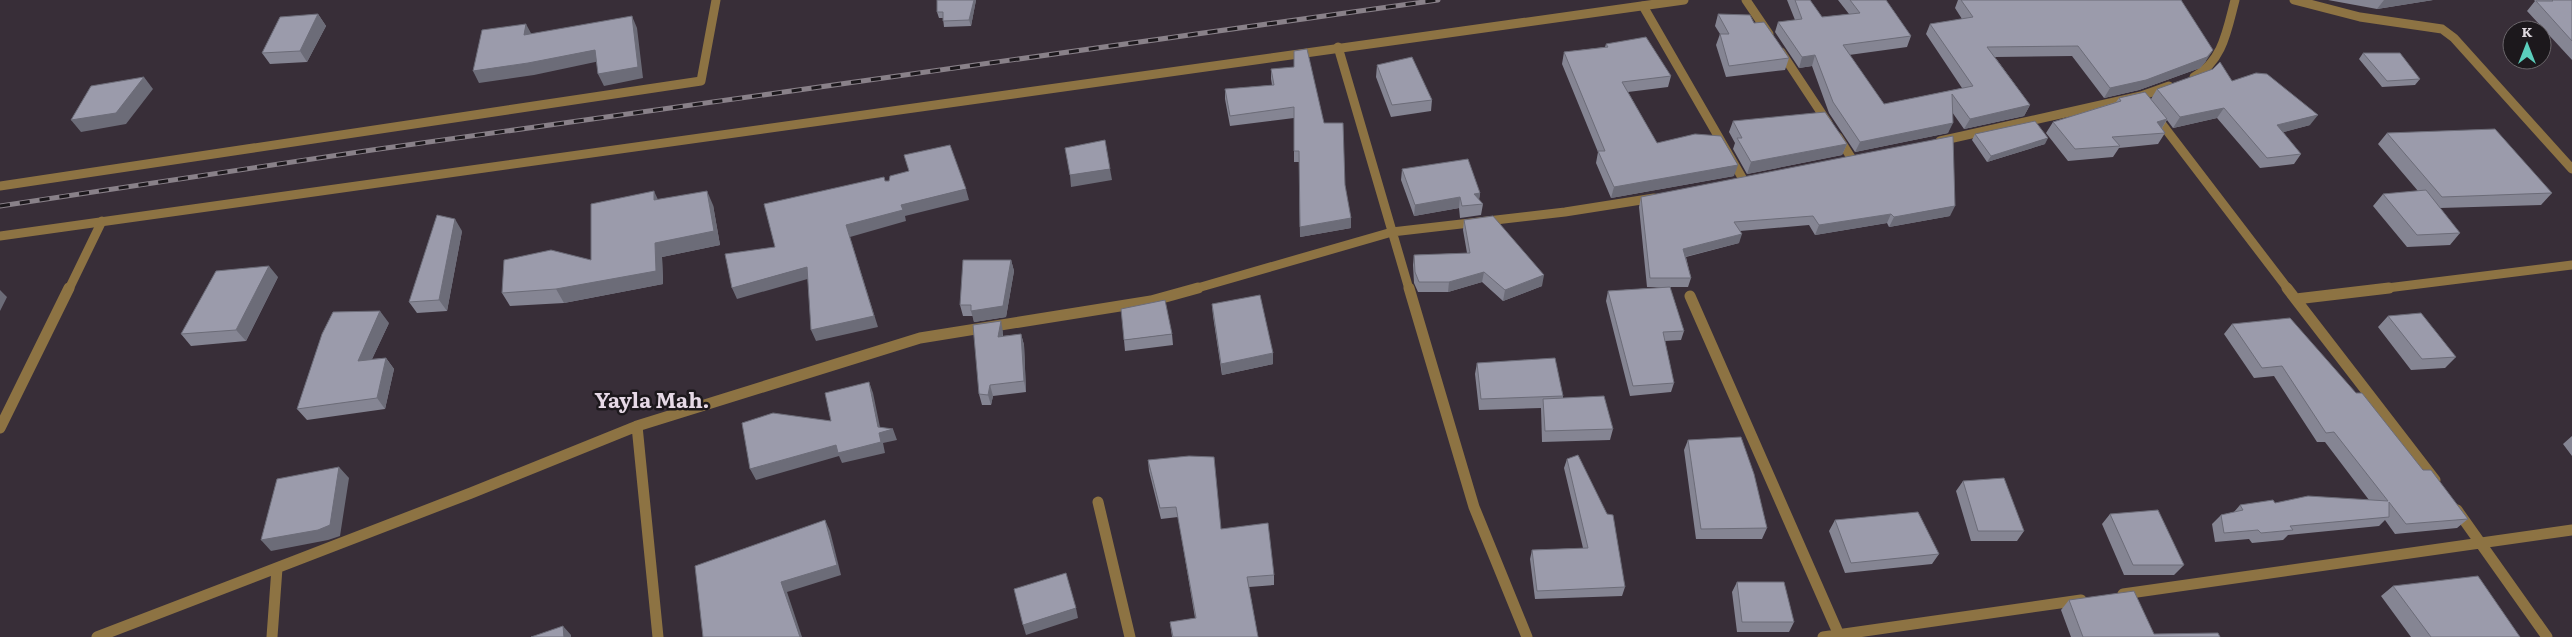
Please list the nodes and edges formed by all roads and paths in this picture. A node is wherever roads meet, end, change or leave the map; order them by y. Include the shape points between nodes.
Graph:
1 (716, 0) edge
2 (1684, 0) edge
3 (1746, 0) edge
4 (2235, 0) edge
5 (2294, 0) edge
6 (1642, 6) junction
7 (1338, 47) junction
8 (2141, 96) junction
9 (1925, 145) edge
10 (1852, 159) edge
11 (2572, 169) edge
12 (1744, 181) edge
13 (0, 186) edge
14 (1663, 197) edge
15 (102, 221) junction
16 (1392, 232) junction
17 (0, 236) edge
18 (2572, 265) edge
19 (1690, 296) dead end
20 (2296, 299) junction
21 (637, 426) junction
22 (0, 428) edge
23 (2440, 487) edge
24 (1098, 502) dead end
25 (2452, 503) edge
26 (2572, 530) edge
27 (2482, 542) junction
28 (277, 568) junction
29 (1839, 635) junction
30 (98, 637) edge
31 (272, 637) edge
32 (658, 637) edge
33 (1130, 637) edge
34 (1527, 637) edge
35 (1823, 637) edge
36 (2547, 637) edge

1 - 13 street via 701,81
2 - 6 street
3 - 10 street
4 - 8 street via 2220,54 2204,73
5 - 11 street via 2360,17 2442,29 2454,38
6 - 7 street
6 - 12 street
7 - 15 street
7 - 16 street
8 - 9 street
8 - 20 street
14 - 16 street
15 - 17 street
15 - 22 street
16 - 21 street via 1151,301 920,338
16 - 34 street via 1474,506
18 - 20 street
19 - 29 street
20 - 23 street
21 - 28 street
21 - 32 street
24 - 33 street
25 - 27 street
26 - 27 street
27 - 29 street
27 - 36 street
28 - 30 street
28 - 31 street
29 - 35 street

